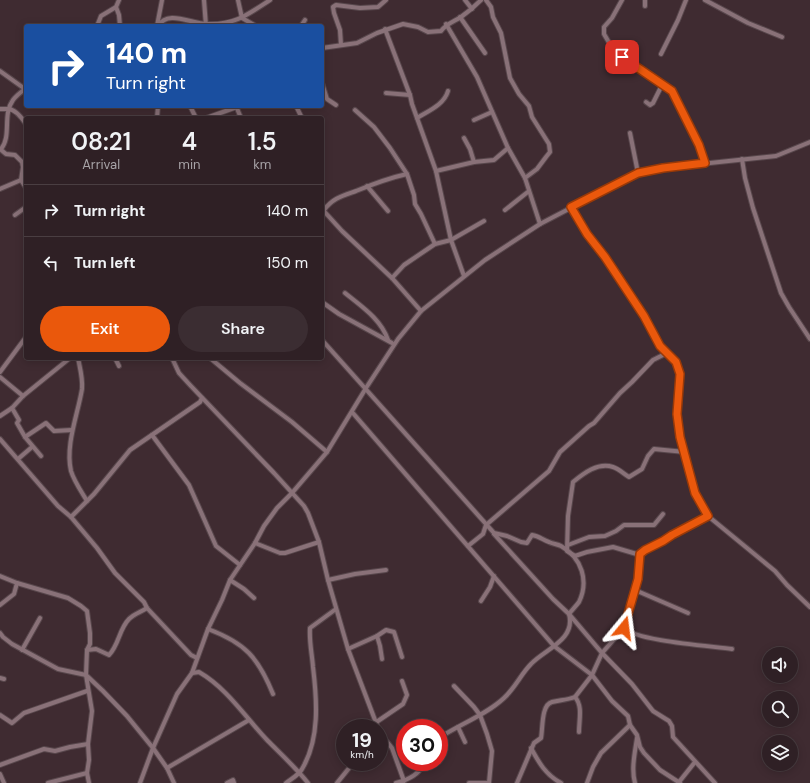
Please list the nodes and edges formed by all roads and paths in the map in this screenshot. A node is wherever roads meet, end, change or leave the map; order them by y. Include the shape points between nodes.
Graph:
1 (119, 0) edge
2 (162, 0) edge
3 (204, 0) edge
4 (238, 0) edge
5 (270, 0) edge
6 (386, 0) edge
7 (466, 0) edge
8 (481, 0) edge
9 (486, 0) edge
10 (622, 0) edge
11 (646, 0) edge
12 (686, 0) edge
13 (704, 0) edge
14 (645, 6) dead end
15 (116, 7) junction
16 (472, 9) junction
17 (460, 17) junction
18 (242, 18) junction
19 (305, 20) dead end
20 (98, 24) edge
21 (120, 24) edge
22 (157, 24) edge
23 (159, 24) edge
24 (202, 24) edge
25 (206, 24) edge
26 (216, 24) edge
27 (252, 24) edge
28 (302, 24) edge
29 (446, 24) junction
30 (385, 29) junction
31 (782, 37) dead end
32 (341, 45) junction
33 (324, 48) edge
34 (485, 53) dead end
35 (661, 54) dead end
36 (0, 71) edge
37 (662, 85) junction
38 (324, 89) edge
39 (448, 91) dead end
40 (386, 92) dead end
41 (410, 95) junction
42 (646, 102) dead end
43 (336, 105) dead end
44 (9, 108) junction
45 (234, 108) edge
46 (0, 109) edge
47 (354, 110) dead end
48 (492, 112) junction
49 (212, 116) edge
50 (417, 118) junction
51 (474, 120) dead end
52 (24, 121) edge
53 (630, 133) dead end
54 (464, 138) dead end
55 (810, 142) edge
56 (508, 148) junction
57 (1, 149) edge
58 (742, 159) junction
59 (474, 162) junction
60 (24, 163) edge
61 (705, 163) junction
62 (436, 171) junction
63 (638, 173) junction
64 (407, 174) junction
65 (525, 178) junction
66 (21, 180) junction
67 (24, 185) edge
68 (367, 186) junction
69 (0, 189) edge
70 (529, 191) junction
71 (571, 207) junction
72 (324, 208) edge
73 (24, 209) edge
74 (324, 210) edge
75 (505, 210) dead end
76 (388, 211) dead end
77 (15, 215) dead end
78 (484, 221) dead end
79 (540, 224) junction
80 (451, 240) junction
81 (435, 244) junction
82 (464, 276) junction
83 (392, 278) junction
84 (345, 293) dead end
85 (324, 303) edge
86 (421, 311) junction
87 (398, 339) junction
88 (810, 339) edge
89 (24, 340) edge
90 (324, 342) edge
91 (390, 342) junction
92 (389, 352) junction
93 (667, 353) junction
94 (68, 360) edge
95 (78, 360) edge
96 (116, 360) edge
97 (173, 360) edge
98 (212, 360) edge
99 (118, 366) dead end
100 (0, 372) edge
101 (0, 377) edge
102 (366, 388) junction
103 (23, 396) junction
104 (202, 398) junction
105 (12, 408) junction
106 (352, 412) junction
107 (0, 416) edge
108 (72, 430) junction
109 (152, 435) junction
110 (25, 437) junction
111 (0, 439) edge
112 (32, 447) junction
113 (327, 452) junction
114 (685, 452) junction
115 (41, 456) dead end
116 (18, 459) junction
117 (292, 493) junction
118 (87, 500) junction
119 (663, 514) dead end
120 (708, 516) junction
121 (71, 517) junction
122 (486, 525) junction
123 (494, 533) junction
124 (319, 542) junction
125 (255, 543) junction
126 (568, 545) junction
127 (468, 546) junction
128 (568, 551) junction
129 (640, 554) junction
130 (240, 565) junction
131 (386, 570) dead end
132 (0, 576) edge
133 (494, 576) junction
134 (230, 580) junction
135 (328, 580) junction
136 (17, 583) junction
137 (635, 590) junction
138 (254, 598) dead end
139 (481, 601) dead end
140 (0, 605) edge
141 (810, 607) edge
142 (147, 608) junction
143 (336, 609) junction
144 (688, 613) dead end
145 (569, 614) junction
146 (40, 618) dead end
147 (624, 628) junction
148 (208, 629) junction
149 (0, 633) edge
150 (376, 636) junction
151 (554, 646) junction
152 (348, 649) junction
153 (732, 649) dead end
154 (22, 650) junction
155 (88, 650) junction
156 (602, 653) junction
157 (402, 657) dead end
158 (197, 658) junction
159 (382, 659) dead end
160 (192, 673) junction
161 (86, 675) junction
162 (592, 675) junction
163 (402, 681) dead end
164 (454, 686) dead end
165 (87, 691) junction
166 (273, 694) dead end
167 (575, 697) junction
168 (0, 715) edge
169 (480, 715) junction
170 (374, 719) edge
171 (382, 719) edge
172 (249, 720) junction
173 (630, 725) junction
174 (458, 727) junction
175 (579, 732) dead end
176 (448, 733) edge
177 (637, 735) junction
178 (465, 742) dead end
179 (388, 743) edge
180 (88, 744) junction
181 (153, 748) junction
182 (531, 748) junction
183 (696, 762) junction
184 (0, 765) edge
185 (167, 768) junction
186 (347, 771) edge
187 (419, 771) edge
188 (300, 772) junction
189 (87, 773) junction
190 (0, 774) edge
191 (404, 781) junction
192 (4, 783) edge
193 (48, 783) edge
194 (89, 783) edge
195 (140, 783) edge
196 (174, 783) edge
197 (227, 783) edge
198 (234, 783) edge
199 (286, 783) edge
200 (308, 783) edge
201 (337, 783) edge
202 (396, 783) edge
203 (469, 783) edge
204 (490, 783) edge
205 (517, 783) edge
206 (560, 783) edge
207 (587, 783) edge
208 (635, 783) edge
209 (680, 783) edge
210 (715, 783) edge

1 - 15 street
2 - 22 street
3 - 25 street
4 - 18 street
5 - 18 street
6 - 32 street via 378,7 333,7 340,30
7 - 16 street
8 - 16 street
9 - 65 street via 501,33 510,78 529,106 532,117 549,144 550,152 537,169
10 - 37 street via 604,27 604,34 622,57
11 - 14 street
12 - 35 street
13 - 31 street
15 - 20 street via 101,16
15 - 21 street
16 - 17 street
17 - 29 street
17 - 34 street
18 - 26 street
18 - 27 street
19 - 28 street
23 - 24 street via 171,17
29 - 30 street via 440,31 428,32 402,24
29 - 48 street via 477,77
30 - 32 street via 357,43
30 - 41 street
32 - 33 street
36 - 44 street via 24,89 13,99
37 - 42 street via 653,103 650,105
37 - 61 street via 672,91 680,105
38 - 43 street via 327,99
39 - 50 street via 439,105
40 - 41 street
41 - 50 street
44 - 46 street
44 - 52 street
44 - 57 street via 6,143
45 - 49 street
47 - 64 street via 374,127
48 - 51 street
48 - 56 street
50 - 62 street
53 - 63 street
54 - 59 street
55 - 58 street via 776,156
56 - 59 street via 494,160
56 - 65 street
57 - 60 street via 6,154 15,155
58 - 61 street
58 - 88 street via 753,208 781,293
59 - 62 street
60 - 66 street
61 - 63 street
62 - 80 street
63 - 71 street
64 - 68 street
64 - 81 street via 415,204
65 - 70 street
66 - 67 street
66 - 69 street
68 - 72 street via 342,195
68 - 76 street
70 - 75 street
70 - 79 street
71 - 79 street
71 - 93 street via 644,316 660,346
73 - 77 street
74 - 83 street via 342,231
78 - 80 street
79 - 82 street
80 - 81 street
80 - 82 street
81 - 83 street via 404,265
82 - 86 street
83 - 86 street
84 - 91 street via 374,317
85 - 91 street
86 - 87 street
87 - 91 street
87 - 92 street
89 - 100 street
90 - 102 street
91 - 92 street
92 - 102 street
93 - 114 street via 676,362 680,374 677,414
93 - 122 street via 652,360 594,423 560,452 549,471
94 - 103 street
95 - 108 street via 82,387
96 - 99 street
97 - 104 street via 179,373
98 - 113 street
101 - 103 street
102 - 106 street
102 - 122 street
103 - 105 street
104 - 109 street via 200,402
104 - 117 street
105 - 107 street
105 - 110 street
106 - 113 street
106 - 127 street
108 - 110 street via 54,431 46,423
108 - 118 street via 70,469
109 - 118 street via 130,450
109 - 130 street via 188,485 216,546
110 - 112 street
111 - 116 street
112 - 115 street
112 - 116 street
113 - 117 street
114 - 120 street via 695,493
114 - 126 street via 654,449 642,469 629,477 614,467 603,465 573,482 568,516
116 - 121 street via 58,506
117 - 124 street via 308,513
117 - 125 street via 264,526
118 - 121 street
119 - 126 street via 654,525 624,525 605,536 589,537
120 - 129 street
120 - 141 street via 775,571
121 - 142 street via 115,573
122 - 123 street
122 - 127 street via 483,534
123 - 128 street via 527,543 532,536 537,536
123 - 145 street
124 - 125 street via 285,553
124 - 135 street
125 - 130 street
126 - 128 street
127 - 133 street
128 - 129 street via 575,556 614,547
128 - 145 street via 578,563 584,577 578,603
129 - 137 street
130 - 134 street
131 - 135 street
132 - 136 street
133 - 139 street
133 - 151 street
134 - 138 street
134 - 148 street
135 - 143 street
136 - 140 street via 14,594
136 - 155 street via 68,598 87,611 90,633
137 - 144 street
137 - 147 street
142 - 155 street via 127,621 110,655 96,649
142 - 158 street via 191,655
143 - 152 street
143 - 188 street via 310,628 316,716 314,739
145 - 151 street via 568,632
145 - 156 street
146 - 154 street
147 - 153 street via 646,637
147 - 156 street
148 - 158 street
148 - 166 street via 227,636 252,656
149 - 154 street
150 - 152 street
150 - 157 street via 386,630 394,632
150 - 159 street
151 - 162 street
151 - 169 street via 530,665 505,697
152 - 170 street
154 - 161 street via 58,669
155 - 161 street
156 - 162 street
156 - 183 street via 653,710 669,721 673,737
158 - 160 street
160 - 172 street via 199,672 219,685
160 - 181 street via 177,694
161 - 165 street
161 - 181 street via 127,716
162 - 167 street
162 - 173 street via 628,716
163 - 171 street via 407,695 404,704
164 - 169 street
165 - 168 street via 24,713 12,724
165 - 180 street via 92,711
167 - 175 street via 580,708
167 - 182 street via 547,705 541,738
169 - 174 street
169 - 204 street via 492,751
172 - 185 street
172 - 188 street
173 - 177 street
173 - 207 street via 601,753
174 - 176 street
174 - 178 street
177 - 208 street
177 - 209 street via 644,753 660,770
179 - 191 street
180 - 184 street via 55,751 44,749
180 - 189 street
181 - 185 street
181 - 195 street
182 - 205 street
182 - 206 street via 545,772
183 - 209 street
183 - 210 street
185 - 196 street
186 - 201 street
187 - 191 street
188 - 199 street
188 - 200 street
189 - 193 street
189 - 194 street
190 - 192 street
191 - 202 street
197 - 198 street via 233,780
203 - 204 street

